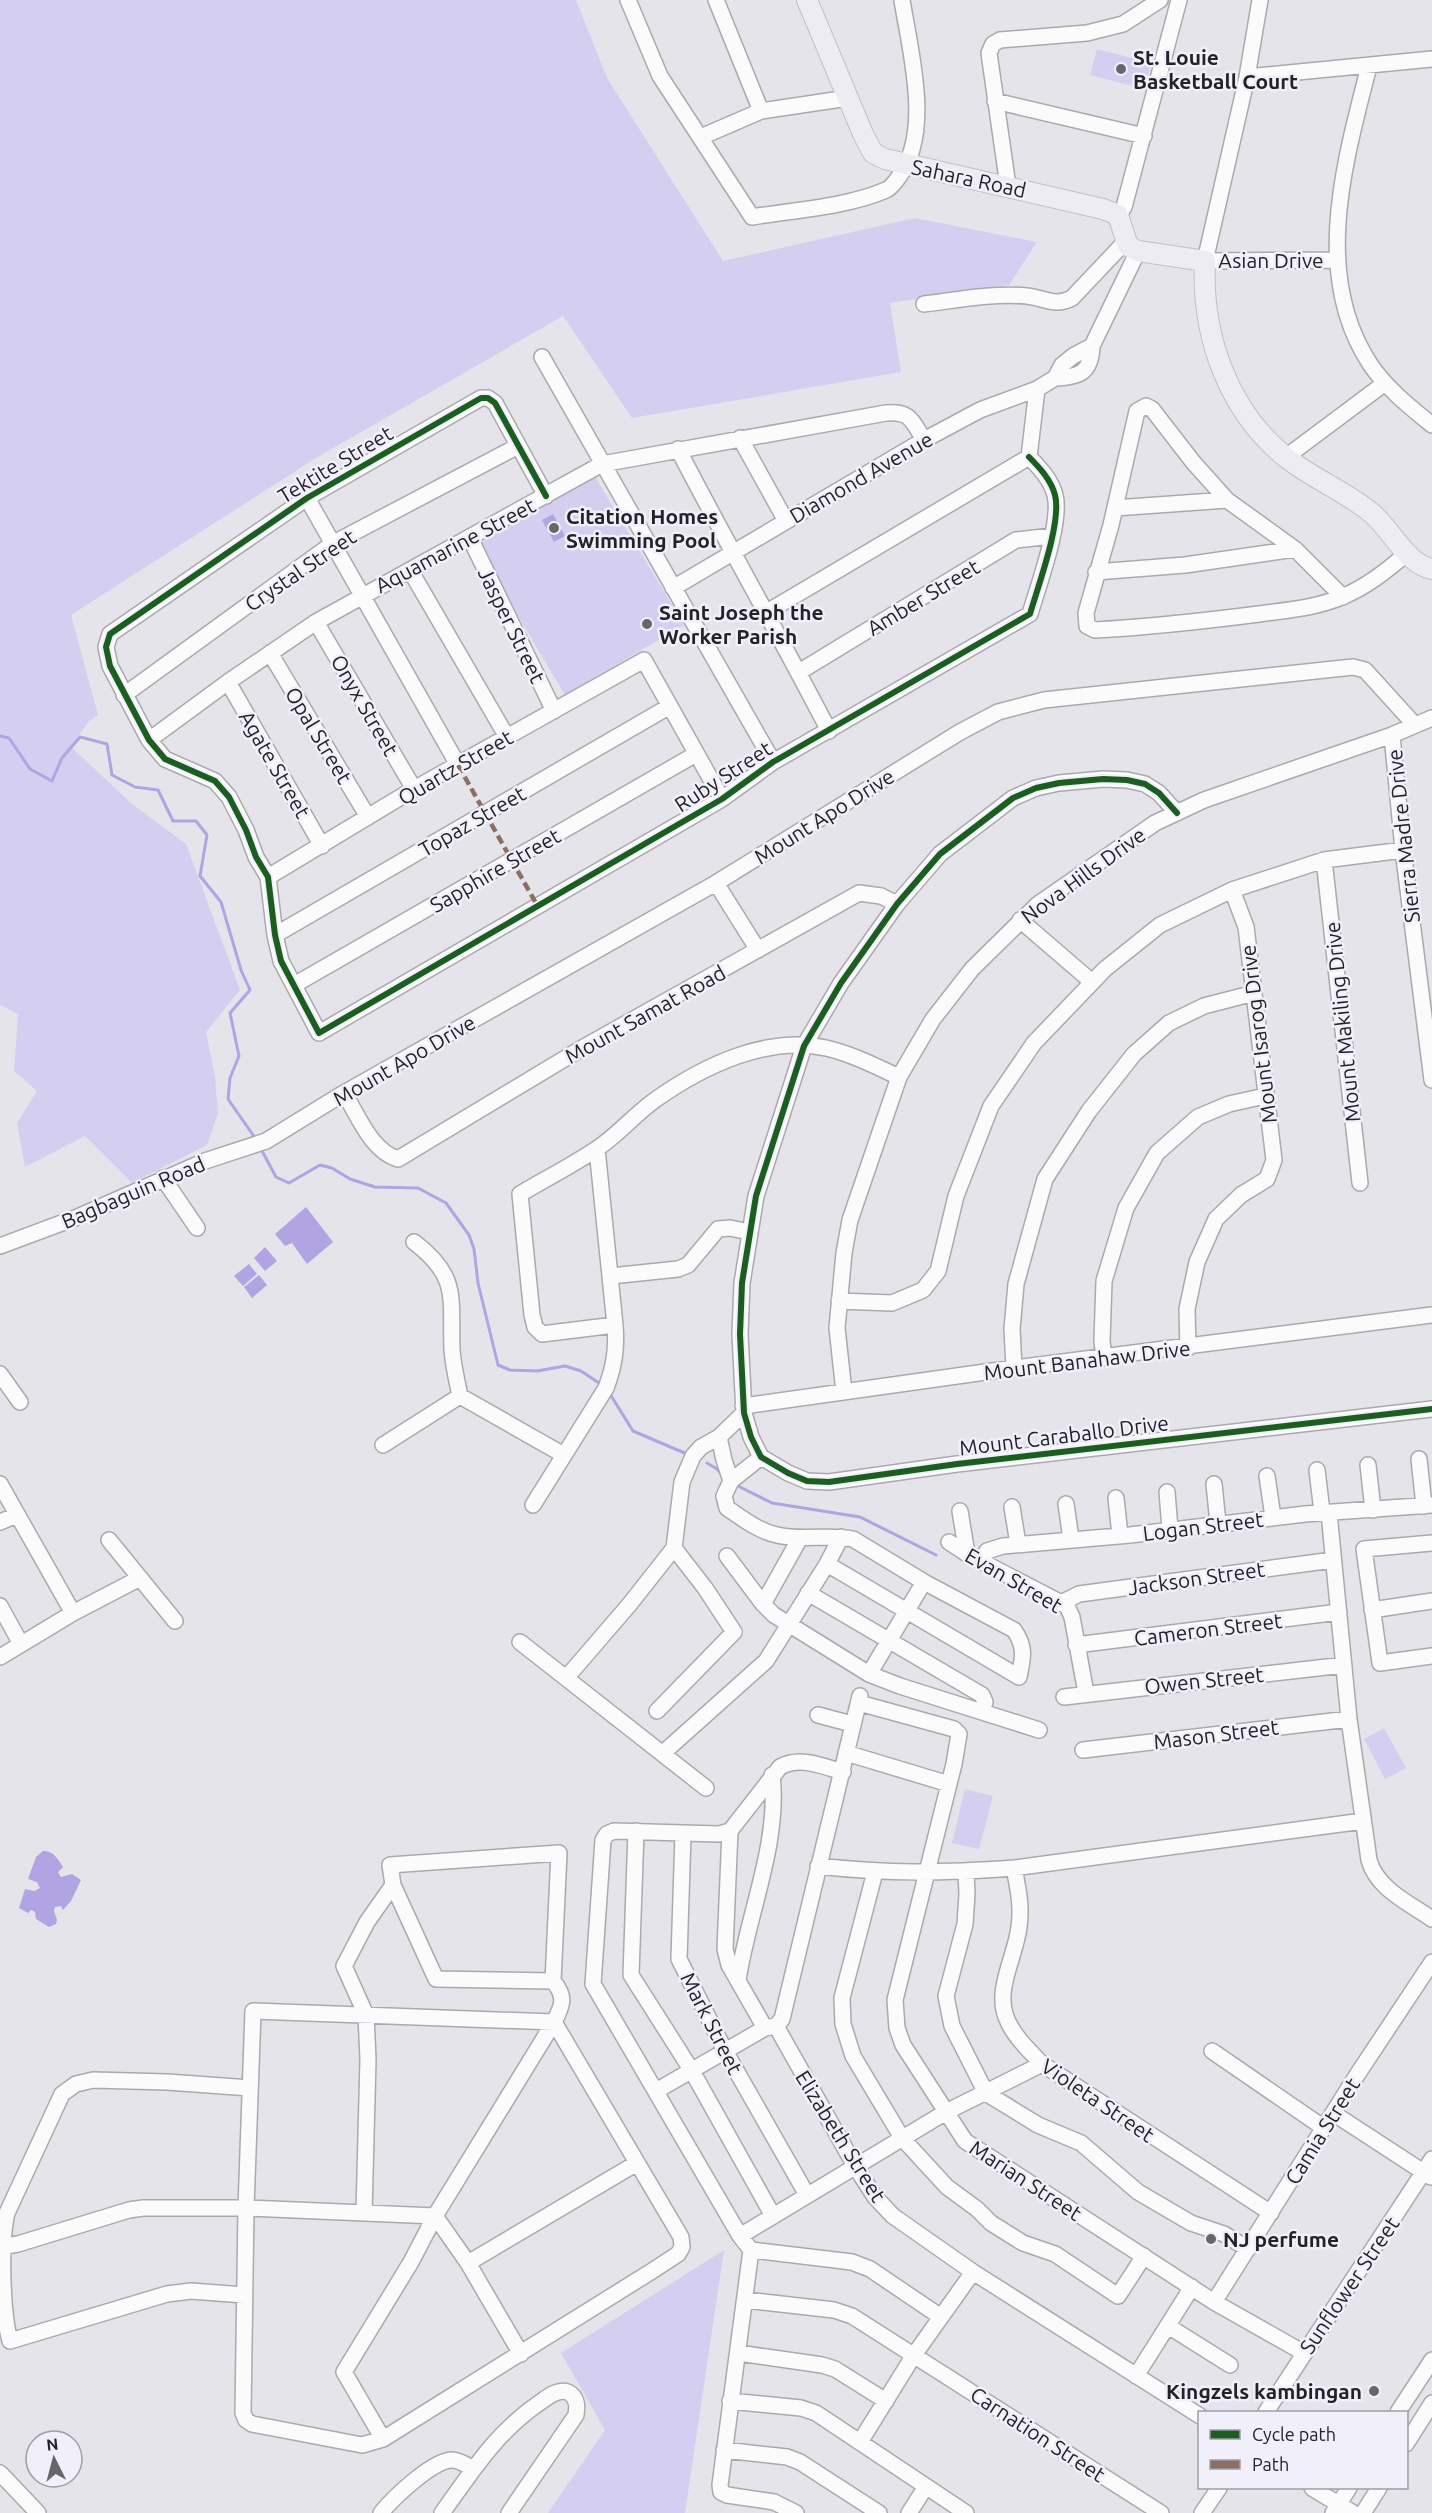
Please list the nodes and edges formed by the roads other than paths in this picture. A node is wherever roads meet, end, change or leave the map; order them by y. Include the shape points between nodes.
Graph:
1 (628, 0) edge
2 (716, 0) edge
3 (807, 0) edge
4 (902, 0) edge
5 (1160, 0) edge
6 (1179, 0) edge
7 (1260, 0) edge
8 (1432, 59) edge
9 (1370, 66) junction
10 (1247, 77) junction
11 (848, 98) junction
12 (995, 101) junction
13 (761, 111) junction
14 (1144, 136) junction
15 (701, 137) junction
16 (908, 164) junction
17 (1008, 186) junction
18 (1118, 215) junction
19 (1131, 246) junction
20 (1338, 260) junction
21 (1205, 261) junction
22 (924, 304) dead end
23 (542, 357) dead end
24 (1385, 383) junction
25 (1037, 389) junction
26 (1432, 424) edge
27 (740, 438) junction
28 (924, 440) junction
29 (519, 446) junction
30 (678, 449) junction
31 (1029, 457) junction
32 (1286, 457) junction
33 (602, 464) junction
34 (546, 496) junction
35 (306, 498) junction
36 (1227, 500) junction
37 (1115, 508) junction
38 (786, 521) junction
39 (1052, 536) junction
40 (470, 538) junction
41 (332, 544) junction
42 (1295, 549) junction
43 (1407, 553) junction
44 (732, 554) junction
45 (1432, 568) edge
46 (410, 570) junction
47 (1096, 572) junction
48 (673, 588) junction
49 (362, 595) junction
50 (1343, 597) junction
51 (766, 612) junction
52 (316, 622) junction
53 (270, 653) junction
54 (799, 672) junction
55 (228, 681) junction
56 (124, 695) junction
57 (670, 706) junction
58 (554, 711) junction
59 (1432, 718) edge
60 (1414, 724) junction
61 (829, 731) junction
62 (1392, 735) junction
63 (507, 737) junction
64 (148, 740) junction
65 (696, 754) junction
66 (773, 762) junction
67 (458, 765) junction
68 (414, 789) junction
69 (722, 799) junction
70 (1177, 813) junction
71 (368, 817) junction
72 (322, 846) junction
73 (1403, 850) junction
74 (1324, 860) junction
75 (268, 877) junction
76 (716, 883) junction
77 (1232, 890) junction
78 (897, 904) junction
79 (1020, 920) junction
80 (275, 935) junction
81 (758, 950) junction
82 (1092, 982) junction
83 (294, 985) junction
84 (1254, 993) junction
85 (804, 1046) junction
86 (899, 1077) junction
87 (1432, 1080) edge
88 (344, 1093) junction
89 (1265, 1096) junction
90 (266, 1142) joint
91 (597, 1149) junction
92 (163, 1178) junction
93 (1360, 1183) dead end
94 (197, 1228) dead end
95 (749, 1232) junction
96 (414, 1242) dead end
97 (0, 1246) edge
98 (611, 1276) junction
99 (839, 1301) junction
100 (1432, 1315) edge
101 (615, 1325) junction
102 (1188, 1348) junction
103 (1104, 1358) junction
104 (1014, 1368) junction
105 (0, 1374) edge
106 (844, 1392) junction
107 (460, 1396) junction
108 (20, 1402) dead end
109 (743, 1409) junction
110 (1432, 1409) edge
111 (719, 1437) junction
112 (383, 1445) dead end
113 (562, 1454) junction
114 (761, 1457) junction
115 (1419, 1459) dead end
116 (1368, 1465) dead end
117 (1317, 1470) dead end
118 (1267, 1476) dead end
119 (731, 1481) junction
120 (0, 1484) edge
121 (1214, 1484) dead end
122 (1167, 1492) dead end
123 (1116, 1498) dead end
124 (1066, 1504) dead end
125 (533, 1505) dead end
126 (1428, 1505) edge
127 (1012, 1507) dead end
128 (1373, 1510) junction
129 (960, 1511) dead end
130 (1325, 1512) junction
131 (16, 1515) junction
132 (1273, 1517) junction
133 (0, 1522) edge
134 (1218, 1523) junction
135 (1170, 1529) junction
136 (1120, 1535) junction
137 (841, 1537) junction
138 (800, 1538) junction
139 (1071, 1539) junction
140 (110, 1540) dead end
141 (949, 1542) dead end
142 (1432, 1543) edge
143 (1018, 1545) junction
144 (674, 1548) junction
145 (727, 1556) dead end
146 (974, 1557) junction
147 (1333, 1560) junction
148 (827, 1564) junction
149 (140, 1578) junction
150 (924, 1582) junction
151 (808, 1593) junction
152 (1432, 1601) edge
153 (1061, 1603) junction
154 (763, 1604) junction
155 (0, 1606) edge
156 (1372, 1610) junction
157 (908, 1611) junction
158 (1339, 1612) junction
159 (73, 1613) junction
160 (175, 1621) dead end
161 (789, 1625) junction
162 (891, 1641) junction
163 (520, 1642) dead end
164 (21, 1644) junction
165 (1076, 1645) junction
166 (1432, 1656) edge
167 (0, 1657) edge
168 (1344, 1665) junction
169 (868, 1674) junction
170 (567, 1677) junction
171 (1086, 1693) junction
172 (1064, 1697) dead end
173 (982, 1710) junction
174 (657, 1711) dead end
175 (818, 1715) dead end
176 (1349, 1719) junction
177 (852, 1724) junction
178 (1039, 1730) dead end
179 (1083, 1750) dead end
180 (663, 1753) junction
181 (846, 1754) junction
182 (843, 1772) junction
183 (772, 1775) junction
184 (949, 1784) junction
185 (706, 1788) dead end
186 (1363, 1821) junction
187 (636, 1831) junction
188 (730, 1831) junction
189 (683, 1834) junction
190 (818, 1866) junction
191 (1014, 1868) junction
192 (875, 1872) junction
193 (966, 1872) junction
194 (926, 1874) junction
195 (393, 1886) junction
196 (1432, 1919) edge
197 (1432, 1962) edge
198 (738, 1980) junction
199 (553, 1981) junction
200 (366, 2015) junction
201 (554, 2022) junction
202 (770, 2027) junction
203 (725, 2051) junction
204 (1212, 2051) dead end
205 (1042, 2064) junction
206 (692, 2071) junction
207 (250, 2088) junction
208 (656, 2091) junction
209 (986, 2093) junction
210 (946, 2112) junction
211 (1333, 2113) junction
212 (1324, 2128) junction
213 (902, 2138) junction
214 (637, 2163) junction
215 (855, 2166) junction
216 (1429, 2170) edge
217 (807, 2195) junction
218 (246, 2208) junction
219 (364, 2213) junction
220 (1271, 2213) junction
221 (435, 2216) junction
222 (773, 2216) junction
223 (740, 2236) junction
224 (2, 2247) edge
225 (1248, 2249) junction
226 (751, 2250) junction
227 (1144, 2256) junction
228 (468, 2263) junction
229 (973, 2272) junction
230 (1192, 2287) junction
231 (244, 2295) junction
232 (746, 2300) junction
233 (1214, 2302) junction
234 (941, 2317) junction
235 (1168, 2326) junction
236 (738, 2352) junction
237 (1304, 2353) junction
238 (521, 2354) junction
239 (914, 2355) junction
240 (1432, 2360) edge
241 (1230, 2365) dead end
242 (1136, 2376) junction
243 (730, 2400) junction
244 (886, 2401) junction
245 (1432, 2403) edge
246 (1267, 2411) edge
247 (1399, 2411) edge
248 (1198, 2415) edge
249 (383, 2439) junction
250 (861, 2442) junction
251 (1408, 2442) edge
252 (724, 2450) junction
253 (474, 2469) junction
254 (0, 2473) edge
255 (925, 2487) junction
256 (1218, 2489) edge
257 (1314, 2489) edge
258 (1348, 2489) edge
259 (1378, 2489) edge
260 (1336, 2509) edge
261 (38, 2513) edge
262 (381, 2513) edge
263 (442, 2513) edge
264 (509, 2513) edge
265 (796, 2513) edge
266 (879, 2513) edge
267 (909, 2513) edge
268 (966, 2513) edge
269 (1161, 2513) edge
270 (1202, 2513) edge
271 (1353, 2513) edge
272 (1363, 2513) edge

1 - 15 street via 660,76
2 - 13 street
3 - 11 main road, Sahara Road
4 - 16 street via 917,113
5 - 12 street via 1123,24 1087,33 1000,40 993,44 989,53
6 - 14 street
7 - 10 street
8 - 9 street
9 - 10 street
9 - 20 street via 1342,183
10 - 21 street
11 - 13 street
11 - 16 main road, Sahara Road via 873,153
12 - 14 street
12 - 17 street
13 - 15 street
14 - 18 street via 1124,207
15 - 16 street via 752,217 852,201 888,190
16 - 17 main road, Sahara Road
17 - 18 main road, Sahara Road
18 - 19 main road
19 - 21 main road
19 - 22 street via 1064,302 994,296
19 - 25 street, Diamond Avenue via 1092,346
20 - 21 street, Asian Drive
20 - 24 street via 1352,328
21 - 32 main road via 1205,307 1219,364 1249,418
23 - 33 street
24 - 26 street
24 - 32 street
25 - 28 street, Diamond Avenue via 980,410
25 - 31 street
27 - 28 street, Aquamarine Street via 900,412 910,417
27 - 30 street, Aquamarine Street
27 - 38 street
28 - 38 street, Diamond Avenue
29 - 34 street, Tektite Street
29 - 35 street, Tektite Street via 495,403 481,398
29 - 41 street, Crystal Street
30 - 33 street, Aquamarine Street
30 - 44 street
31 - 39 street, Ruby Street via 1045,474 1056,496
31 - 51 street
32 - 43 main road via 1370,511
33 - 34 street, Aquamarine Street
33 - 48 street
34 - 40 street, Aquamarine Street
35 - 41 street
35 - 56 street, Tektite Street via 110,634 106,647 110,666
36 - 37 street
36 - 37 street via 1146,406 1137,411 1133,422
36 - 42 street
37 - 47 street
38 - 44 street, Diamond Avenue
39 - 54 street, Amber Street via 1016,540
39 - 61 street, Ruby Street via 1030,614
40 - 46 street, Aquamarine Street
40 - 58 street, Jasper Street
41 - 49 street
41 - 56 street, Crystal Street
42 - 47 street via 1185,565
42 - 50 street
43 - 45 main road
43 - 50 street via 1385,573
44 - 48 street, Diamond Avenue
44 - 51 street
46 - 49 street, Aquamarine Street
46 - 63 street
47 - 50 street via 1086,613 1087,626 1095,630 1299,609
48 - 66 street
49 - 52 street, Aquamarine Street
49 - 67 street
51 - 54 street
52 - 53 street, Aquamarine Street
52 - 68 street, Onyx Street
53 - 55 street, Aquamarine Street
53 - 71 street, Opal Street
54 - 61 street
55 - 64 street, Aquamarine Street
55 - 72 street, Agate Street
56 - 64 street
57 - 58 street, Quartz Street via 644,660
57 - 65 street
57 - 80 street, Topaz Street
58 - 63 street, Quartz Street
59 - 60 street, Nova Hills Drive
60 - 62 street, Nova Hills Drive
60 - 76 street, Mount Apo Drive via 1365,670 1353,667 1018,705 960,732
61 - 66 street, Ruby Street
62 - 70 street, Nova Hills Drive via 1204,800
62 - 73 street, Sierra Madre Drive
63 - 67 street, Quartz Street
64 - 75 street via 165,759 215,781 229,797
65 - 69 street
65 - 83 street, Sapphire Street
66 - 69 street, Ruby Street
67 - 68 street, Quartz Street
68 - 71 street, Quartz Street
69 - 83 street, Ruby Street via 319,1034
70 - 78 street via 1159,793 1127,780 1092,780 1036,788 1013,798 940,854
70 - 79 street, Nova Hills Drive via 1114,850
71 - 72 street, Quartz Street
72 - 75 street, Quartz Street
73 - 74 street
73 - 87 street, Sierra Madre Drive
74 - 77 street
74 - 93 street, Mount Makiling Drive
75 - 80 street
76 - 81 street
76 - 88 street, Mount Apo Drive
77 - 82 street via 1160,925
77 - 84 street, Mount Isarog Drive via 1246,927
78 - 81 street, Mount Samat Road via 881,896 859,893
78 - 85 street via 841,983
79 - 82 street
79 - 86 street, Nova Hills Drive via 972,969 933,1019
80 - 83 street via 281,961
81 - 88 street, Mount Samat Road via 398,1159 387,1156 376,1144
82 - 99 street via 1034,1043 991,1106 956,1196 938,1271 923,1290 892,1304
84 - 89 street, Mount Isarog Drive
84 - 104 street via 1204,1006 1169,1023 1134,1054 1095,1103 1045,1179 1016,1284
85 - 86 street via 855,1057
85 - 91 street via 760,1049 730,1058 655,1100
85 - 95 street via 756,1196
86 - 99 street, Nova Hills Drive via 850,1220
88 - 90 street, Mount Apo Drive
89 - 102 street, Mount Isarog Drive via 1274,1160 1267,1179 1241,1195 1216,1219 1197,1262 1187,1309
89 - 103 street via 1229,1104 1198,1117 1157,1153 1126,1208 1104,1281
90 - 92 street, Bagbaguin Road
91 - 98 street
91 - 101 street via 520,1194 532,1315 542,1334
92 - 94 street
92 - 97 street, Bagbaguin Road via 75,1218
95 - 98 street via 718,1229 688,1264 678,1269
95 - 109 street via 740,1334
96 - 107 street via 441,1266 451,1292 452,1353
98 - 101 street
99 - 106 street, Nova Hills Drive via 837,1328
100 - 102 street, Mount Banahaw Drive
101 - 113 street via 617,1347 606,1388
102 - 103 street, Mount Banahaw Drive
103 - 104 street, Mount Banahaw Drive
104 - 106 street, Mount Banahaw Drive
105 - 108 street
106 - 109 street, Mount Banahaw Drive
107 - 112 street
107 - 113 street
109 - 111 street
109 - 114 street
110 - 114 street, Mount Caraballo Drive via 829,1482 807,1481
111 - 119 street
111 - 144 street via 693,1456 682,1482
113 - 125 street
114 - 119 street
115 - 126 street
116 - 128 street
117 - 130 street
118 - 132 street
119 - 138 street via 724,1496 727,1508 775,1535
120 - 131 street
121 - 134 street
122 - 135 street
123 - 136 street
124 - 139 street
126 - 128 street, Logan Street
127 - 143 street
128 - 130 street, Logan Street
129 - 146 street
130 - 132 street, Logan Street
130 - 147 street
131 - 133 street
131 - 159 street
132 - 134 street, Logan Street
134 - 135 street, Logan Street
135 - 136 street, Logan Street
136 - 139 street, Logan Street
137 - 138 street
137 - 148 street
137 - 150 street via 853,1539
138 - 154 street
139 - 143 street, Logan Street
140 - 149 street
141 - 146 street, Evan Street
142 - 156 street via 1364,1549
143 - 146 street, Logan Street
144 - 170 street
144 - 174 street via 734,1632
145 - 154 street
146 - 153 street, Evan Street
147 - 153 street, Jackson Street via 1079,1594
147 - 158 street
148 - 151 street
148 - 157 street
149 - 159 street
149 - 160 street
150 - 157 street
150 - 157 street via 1014,1630 1022,1640 1024,1654 1019,1677
151 - 161 street
151 - 162 street
152 - 156 street
153 - 165 street, Evan Street via 1072,1617
154 - 161 street
155 - 164 street
156 - 166 street via 1380,1663
157 - 162 street
158 - 165 street, Cameron Street
158 - 168 street
159 - 164 street
161 - 169 street
161 - 180 street via 766,1661
162 - 169 street
162 - 173 street via 982,1695
163 - 170 street
164 - 167 street
165 - 171 street, Evan Street
168 - 171 street, Owen Street
168 - 176 street
169 - 173 street
170 - 180 street
171 - 172 street, Owen Street
173 - 178 street
175 - 177 street
176 - 179 street, Mason Street
176 - 186 street
177 - 181 street
177 - 184 street, Marian Street via 860,1700 954,1729 959,1734
180 - 185 street
181 - 182 street
181 - 184 street
182 - 183 street via 791,1761
182 - 190 street
183 - 188 street
183 - 198 street via 770,1838
184 - 194 street, Marian Street
186 - 191 street
186 - 196 street via 1369,1860 1377,1878
187 - 189 street
187 - 206 street via 631,1975
187 - 208 street via 614,1831 603,1840 593,1984
188 - 189 street
188 - 198 street, Elizabeth Street via 724,1934 729,1965
189 - 203 street, Mark Street via 679,1959
190 - 192 street
190 - 202 street via 782,2019
191 - 193 street
191 - 205 street, Violeta Street via 1021,1900 1019,1929 1003,1995 1005,2015 1014,2033
192 - 194 street
192 - 213 street via 842,1998 843,2024 853,2056
193 - 194 street
193 - 209 street via 965,1924 946,1996 952,2026
194 - 210 street, Marian Street via 895,2000 897,2028 903,2045
195 - 199 street via 436,1979
195 - 199 street via 390,1865 559,1853
195 - 200 street via 367,1922 344,1966
197 - 211 street, Camia Street
198 - 202 street, Elizabeth Street
199 - 201 street via 564,1999
200 - 201 street
200 - 207 street via 253,2011
200 - 219 street
201 - 214 street
201 - 221 street
202 - 203 street
202 - 215 street, Elizabeth Street
203 - 206 street
203 - 217 street, Mark Street
204 - 212 street
205 - 209 street
205 - 220 street, Violeta Street
206 - 208 street
206 - 222 street
207 - 218 street
207 - 224 street via 131,2080 75,2084 62,2094 16,2194 4,2224
208 - 223 street
209 - 210 street
209 - 225 street via 1038,2125 1081,2143 1138,2192 1191,2223 1224,2234
210 - 213 street
210 - 227 street, Marian Street via 965,2141
211 - 212 street, Camia Street
211 - 216 street
212 - 220 street, Camia Street
213 - 215 street
213 - 227 street via 947,2187 991,2223 1023,2243 1055,2254 1118,2296
214 - 228 street
214 - 238 street via 681,2237 678,2254
215 - 217 street
215 - 229 street, Elizabeth Street via 893,2216
216 - 237 street, Sunflower Street
217 - 222 street
218 - 219 street
218 - 224 street via 169,2206 129,2210
218 - 231 street
219 - 221 street
220 - 225 street, Camia Street
221 - 228 street
221 - 249 street via 344,2372
222 - 223 street
223 - 226 street
224 - 231 street via 10,2341 174,2292
225 - 233 street, Camia Street
226 - 232 street
226 - 234 street via 852,2262 870,2269
227 - 230 street, Marian Street
228 - 238 street
229 - 234 street
229 - 242 street, Elizabeth Street
230 - 233 street, Marian Street
230 - 235 street
231 - 249 street via 246,2420 362,2445
232 - 236 street
232 - 239 street, Carnation Street via 834,2310 852,2316
233 - 237 street, Marian Street
234 - 239 street
235 - 241 street
235 - 242 street
236 - 243 street
236 - 244 street via 822,2364
237 - 246 street, Sunflower Street
238 - 249 street
239 - 244 street
239 - 269 street, Carnation Street
240 - 247 street
242 - 248 street, Elizabeth Street
243 - 250 street via 801,2408 816,2413
243 - 252 street
244 - 250 street
245 - 251 street
250 - 255 street
252 - 265 street via 721,2492 774,2502
252 - 266 street via 800,2462
253 - 262 street via 451,2460 443,2463 404,2488
253 - 263 street
253 - 264 street via 519,2417 561,2392 569,2392 575,2398 576,2415
254 - 261 street
255 - 267 street
255 - 268 street
256 - 270 street
257 - 260 street
258 - 260 street
259 - 272 street
260 - 271 street

